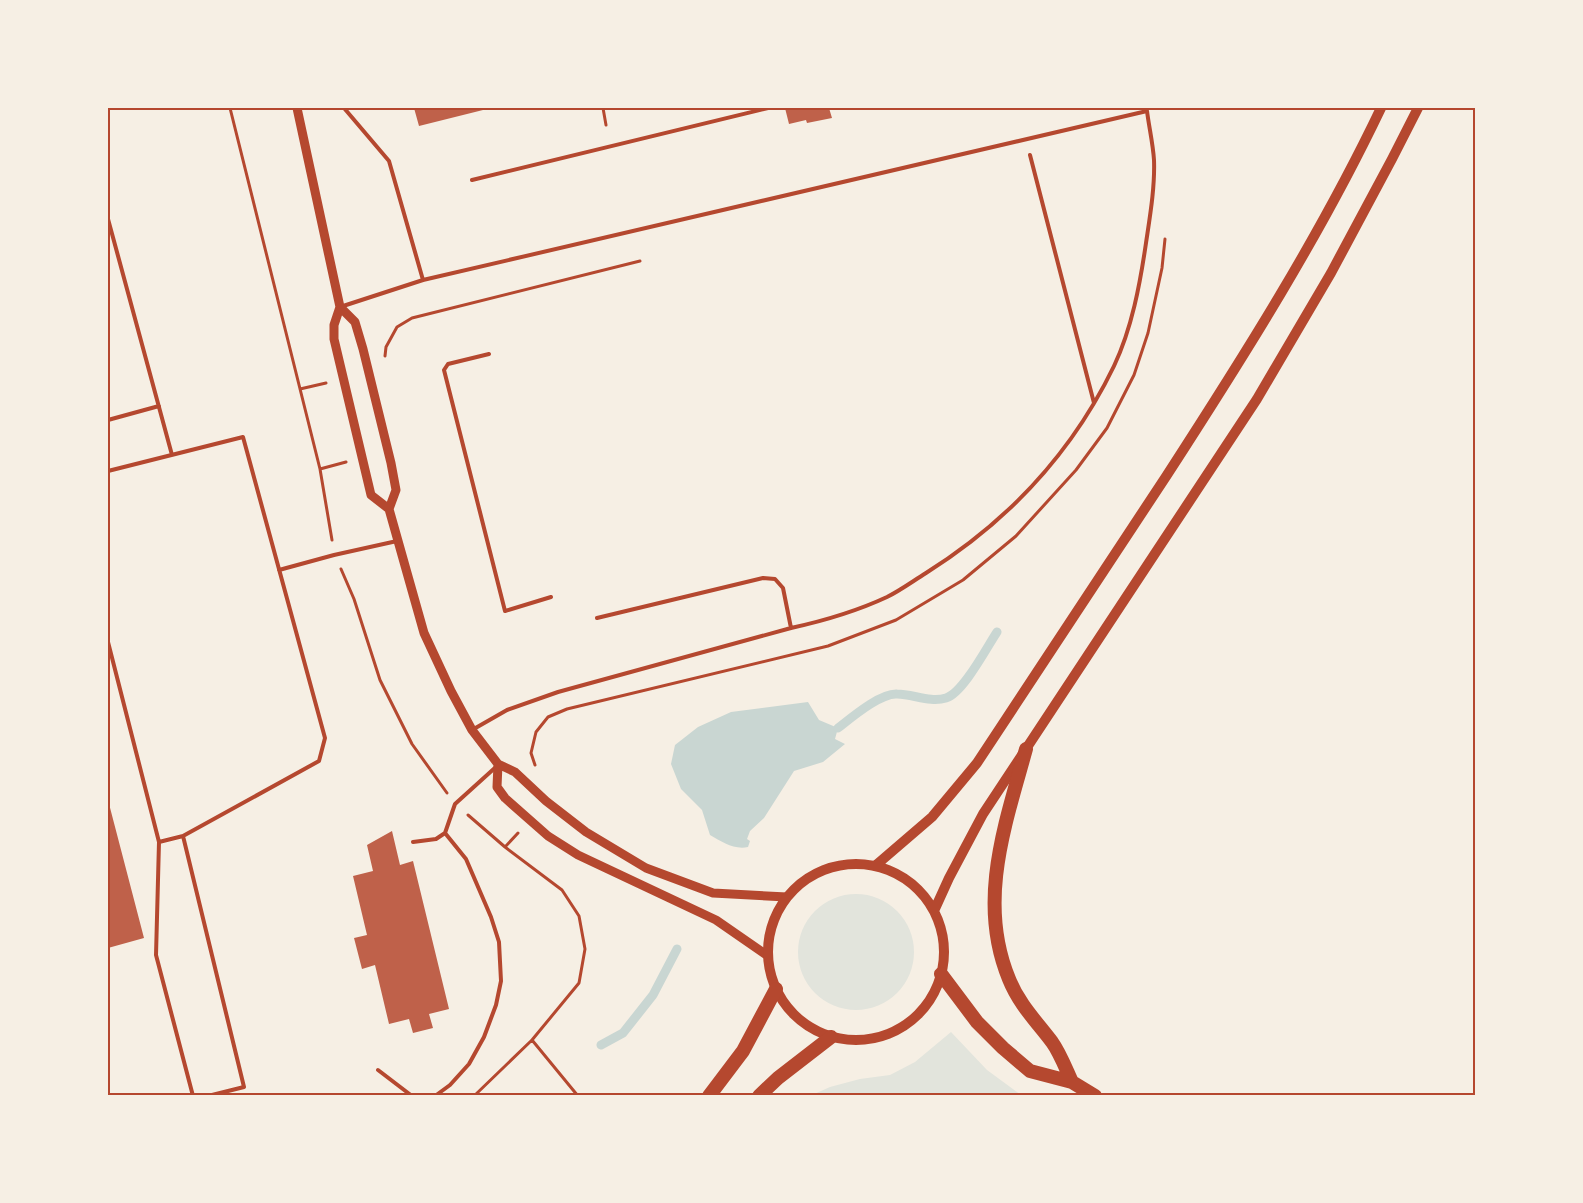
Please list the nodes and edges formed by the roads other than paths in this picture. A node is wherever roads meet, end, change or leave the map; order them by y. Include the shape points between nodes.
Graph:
1 (297, 108) edge
2 (344, 108) edge
3 (768, 108) edge
4 (1381, 108) edge
5 (1418, 108) edge
6 (1030, 155) dead end
7 (472, 180) dead end
8 (108, 219) edge
9 (423, 280) junction
10 (340, 307) junction
11 (489, 354) dead end
12 (1094, 403) junction
13 (158, 406) junction
14 (108, 420) edge
15 (172, 455) junction
16 (108, 472) edge
17 (389, 509) junction
18 (397, 541) junction
19 (279, 570) junction
20 (551, 597) dead end
21 (597, 618) dead end
22 (790, 628) junction
23 (108, 642) edge
24 (472, 730) junction
25 (1026, 749) junction
26 (498, 764) junction
27 (445, 833) junction
28 (184, 836) junction
29 (160, 842) junction
30 (413, 842) dead end
31 (875, 866) junction
32 (787, 897) junction
33 (934, 911) junction
34 (768, 956) junction
35 (941, 974) junction
36 (776, 989) junction
37 (831, 1037) junction
38 (378, 1070) dead end
39 (1072, 1082) junction
40 (193, 1096) edge
41 (208, 1096) edge
42 (412, 1096) edge
43 (435, 1096) edge
44 (709, 1096) edge
45 (759, 1096) edge
46 (1095, 1096) edge

1 - 10 street
2 - 9 lane via 389,161
3 - 7 lane
4 - 31 main road via 1300,261 1229,380 977,763 932,817
5 - 25 main road via 1331,273 1257,399
6 - 12 lane
8 - 13 lane
9 - 10 lane
9 - 12 lane via 1147,111 1154,160 1143,264 1129,327
10 - 17 street via 355,322 358,331 391,463 396,490
10 - 17 street via 334,338 371,495
11 - 20 lane via 448,364 444,370 505,611
12 - 22 lane via 1060,455 1017,502 948,559 888,596 828,620
13 - 14 lane
13 - 15 lane
15 - 16 lane
15 - 19 lane via 243,436
17 - 18 street
18 - 19 lane
18 - 24 street via 424,633
19 - 28 lane via 325,738 318,761
21 - 22 lane via 763,578 776,579 783,588
22 - 24 lane via 558,692 507,710
23 - 29 lane
24 - 26 street
25 - 33 main road via 968,841
25 - 39 highway via 995,872 994,910 998,944 1013,987 1025,1009 1053,1043
26 - 27 lane via 455,804
26 - 32 street via 515,772 586,832 646,868 713,893
26 - 34 street via 496,787 548,836 578,855 716,920
27 - 30 lane via 436,839
27 - 43 lane via 466,859 491,917 499,942 501,981 484,1037 469,1064
28 - 29 lane
28 - 41 lane via 244,1087
29 - 40 lane via 156,955
31 - 32 main road via 836,866 817,873
31 - 33 main road via 906,880 919,890
32 - 34 main road via 769,935
33 - 35 main road via 942,932
34 - 36 main road
35 - 37 main road via 930,1000 911,1021 887,1035 859,1040
35 - 39 highway via 978,1022 1030,1071
36 - 37 main road via 789,1010 808,1026
36 - 44 highway via 743,1051
37 - 45 highway
38 - 42 lane
39 - 46 highway

